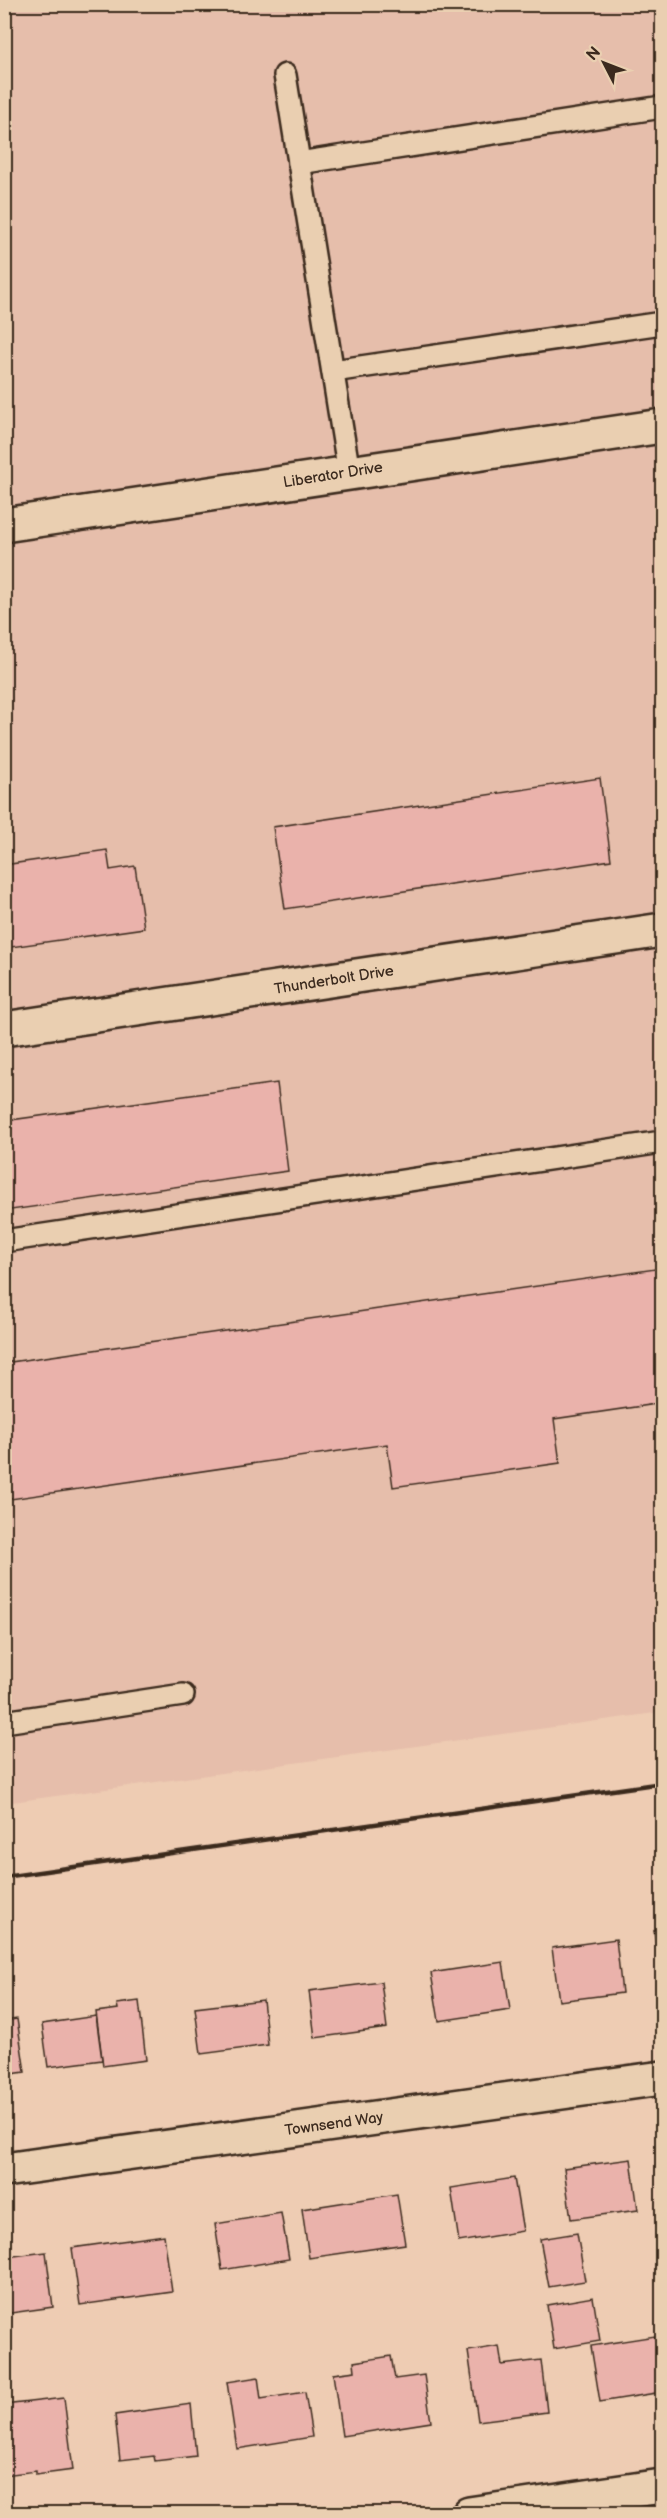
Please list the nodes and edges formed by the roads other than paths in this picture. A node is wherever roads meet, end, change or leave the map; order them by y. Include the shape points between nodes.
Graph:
1 (285, 75) dead end
2 (663, 107) edge
3 (299, 163) junction
4 (663, 323) edge
5 (333, 371) junction
6 (663, 426) edge
7 (349, 473) junction
8 (4, 525) edge
9 (663, 930) edge
10 (4, 1029) edge
11 (663, 1142) edge
12 (4, 1241) edge
13 (183, 1695) dead end
14 (4, 1722) edge
15 (663, 2078) edge
16 (4, 2170) edge
17 (663, 2486) edge
18 (469, 2514) edge

1 - 3 lane
2 - 3 lane
3 - 5 lane
4 - 5 lane
5 - 7 lane
6 - 7 street, Liberator Drive
7 - 8 street, Liberator Drive
9 - 10 street, Thunderbolt Drive
11 - 12 lane
13 - 14 lane
15 - 16 street, Townsend Way
17 - 18 street

